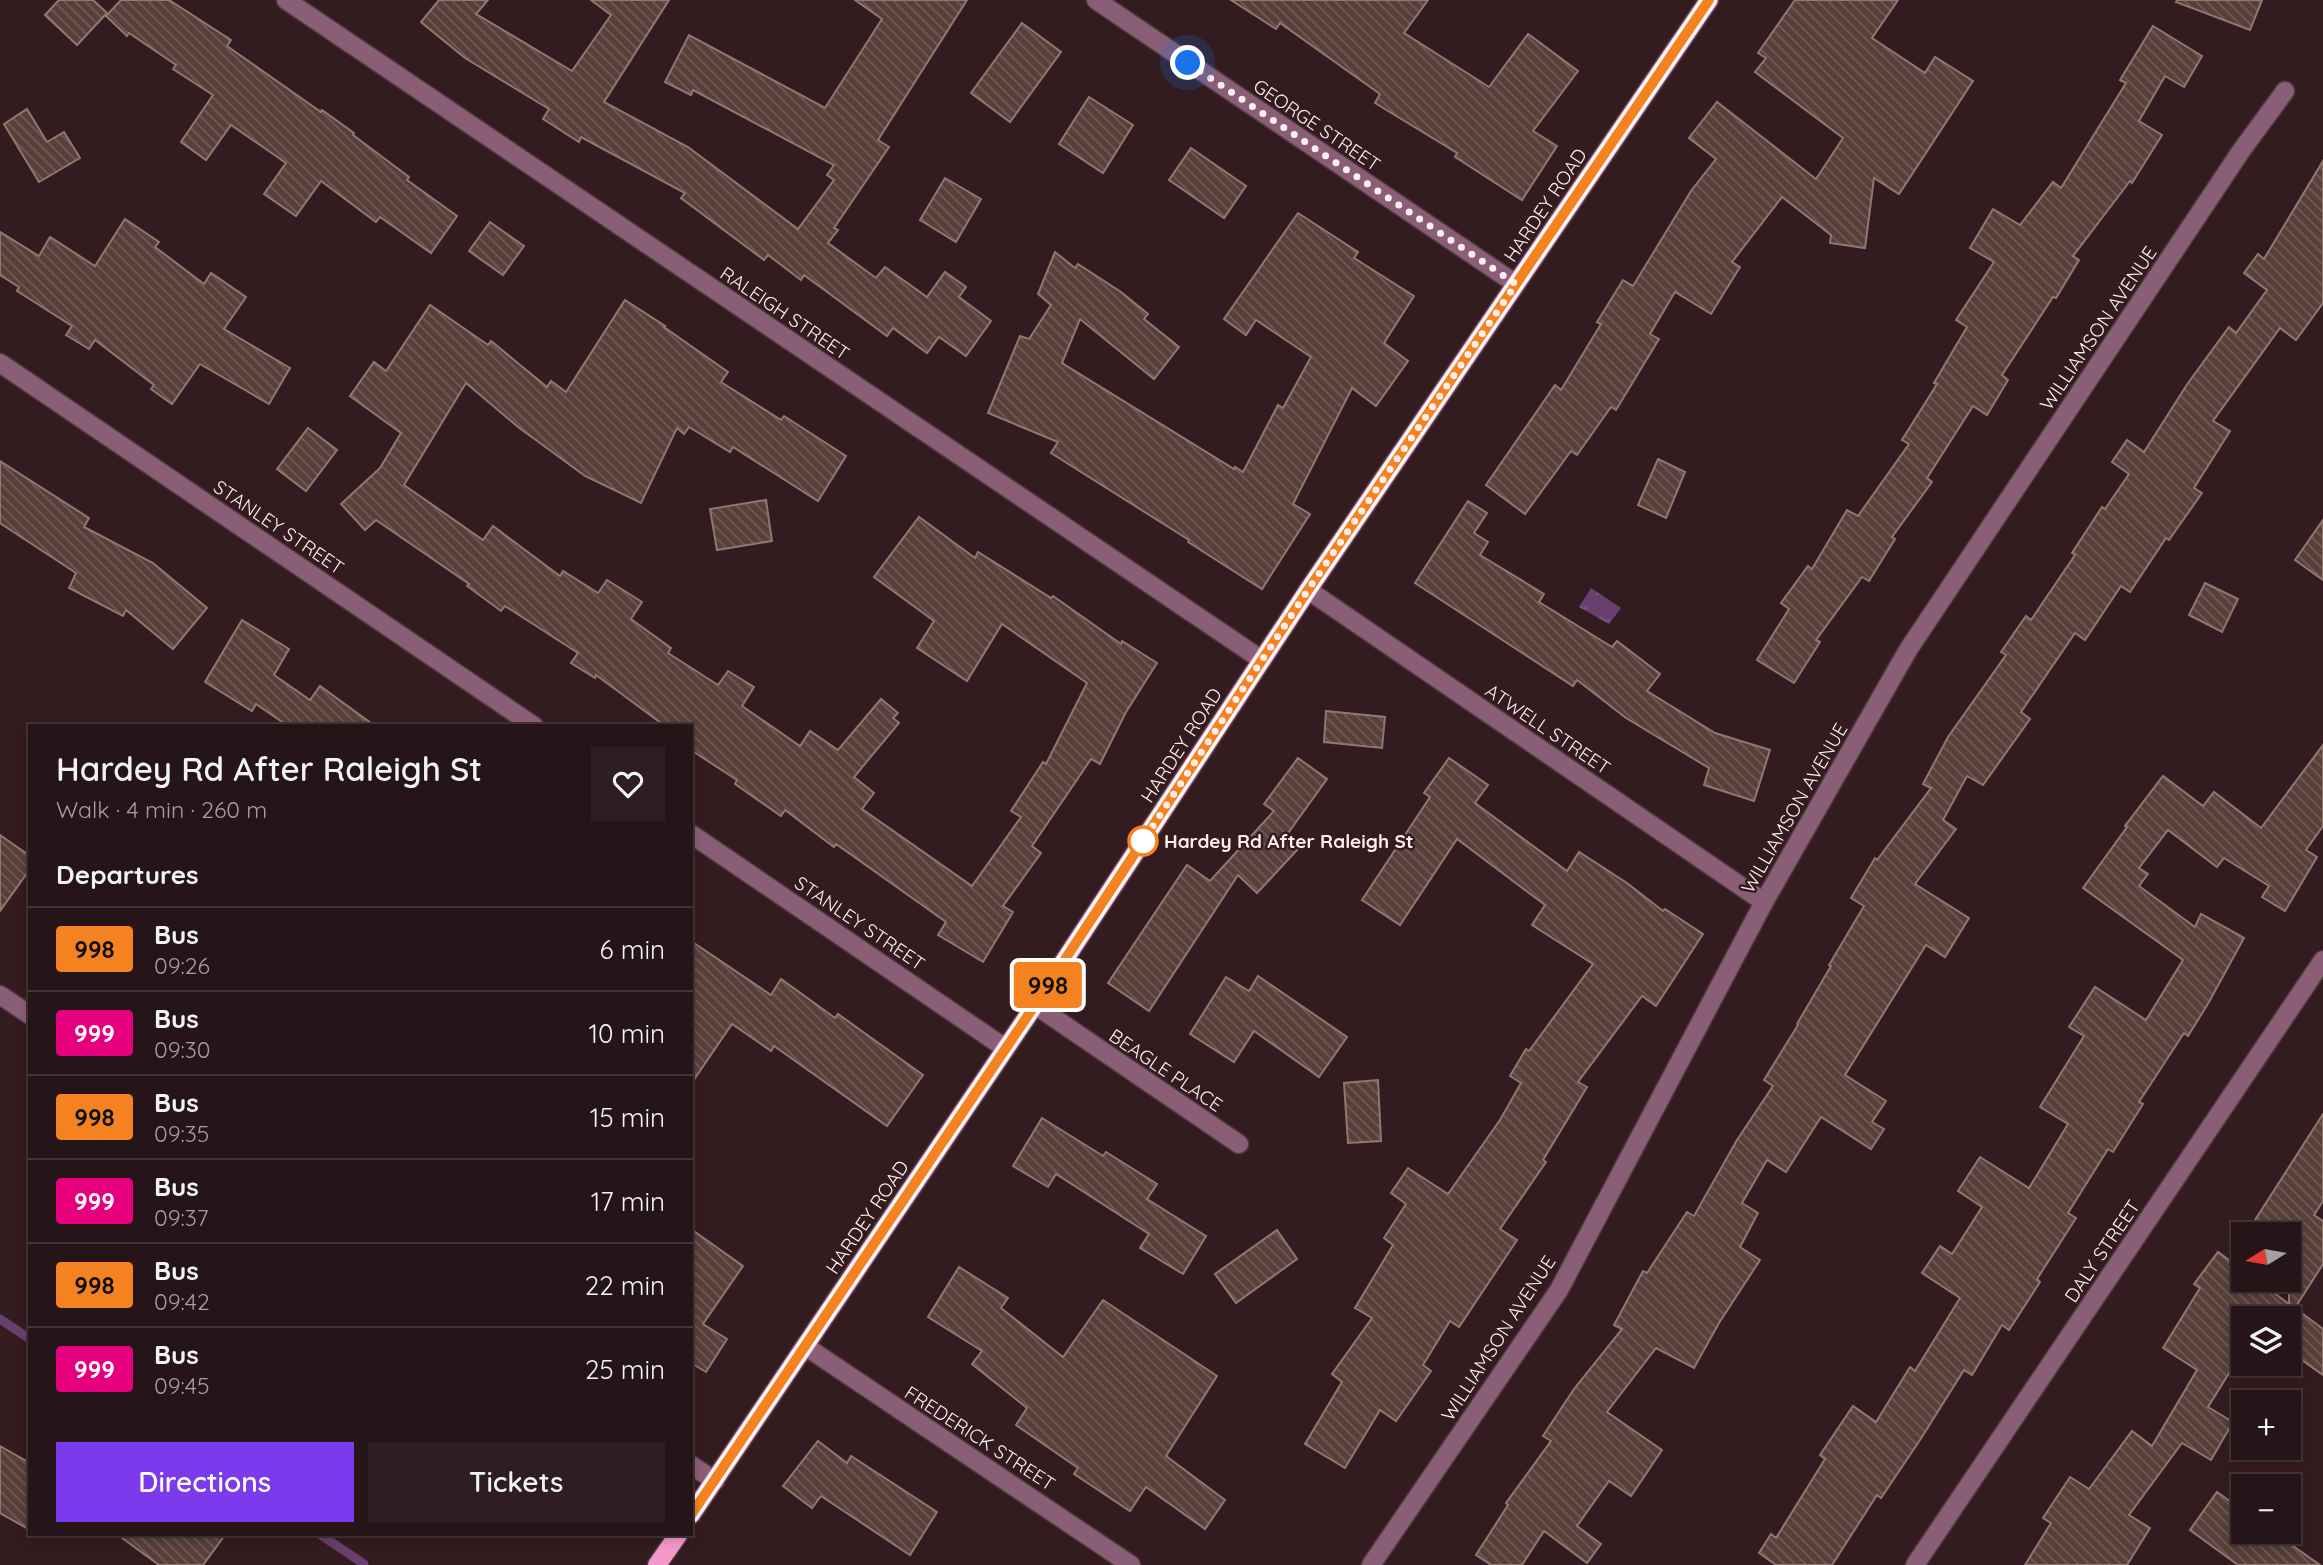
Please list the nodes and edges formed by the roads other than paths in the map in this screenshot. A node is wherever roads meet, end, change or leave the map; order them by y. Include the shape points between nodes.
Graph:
1 (286, 0) edge
2 (1096, 0) edge
3 (1709, 0) edge
4 (2285, 91) dead end
5 (1516, 284) junction
6 (0, 363) edge
7 (1308, 590) junction
8 (1262, 660) junction
9 (531, 724) edge
10 (693, 835) edge
11 (1765, 902) junction
12 (2321, 968) edge
13 (0, 995) edge
14 (1035, 1005) junction
15 (28, 1014) edge
16 (1005, 1048) junction
17 (1239, 1144) dead end
18 (805, 1346) junction
19 (693, 1466) edge
20 (715, 1481) junction
21 (693, 1512) edge
22 (677, 1536) edge
23 (657, 1565) edge
24 (1131, 1565) edge
25 (1371, 1565) edge
26 (1915, 1565) edge

1 - 8 street, RALEIGH STREET
2 - 5 street, GEORGE STREET
3 - 5 main road, HARDEY ROAD
4 - 11 street, WILLIAMSON AVENUE via 1908,650
5 - 7 main road, HARDEY ROAD
6 - 9 street, STANLEY STREET
7 - 8 main road, HARDEY ROAD
7 - 11 street, ATWELL STREET
8 - 14 main road, HARDEY ROAD
10 - 16 street, STANLEY STREET
11 - 25 street, WILLIAMSON AVENUE via 1559,1290
12 - 26 street, DALY STREET
13 - 15 street
14 - 16 main road, HARDEY ROAD
14 - 17 street, BEAGLE PLACE
16 - 18 main road, HARDEY ROAD
18 - 20 main road, HARDEY ROAD
18 - 24 street, FREDERICK STREET
19 - 20 street
20 - 21 main road, HARDEY ROAD
22 - 23 main road

